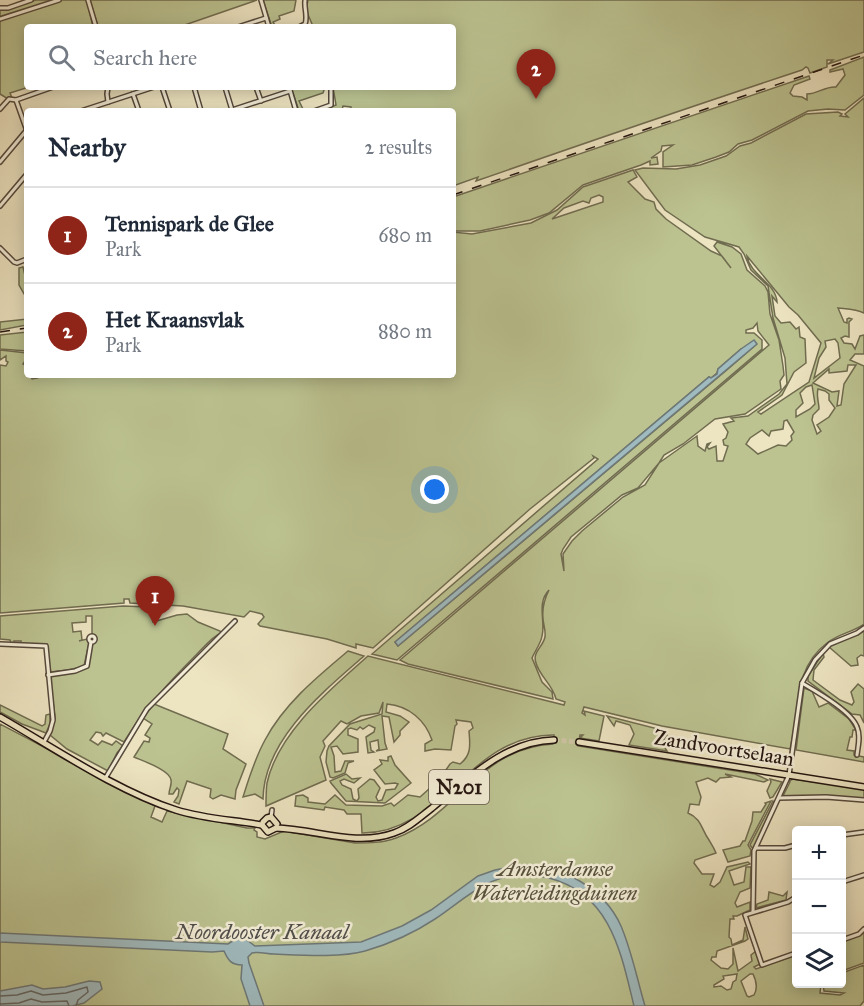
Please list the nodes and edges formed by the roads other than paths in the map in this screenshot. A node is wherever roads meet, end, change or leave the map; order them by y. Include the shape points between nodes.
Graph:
1 (32, 0) edge
2 (59, 0) edge
3 (88, 0) edge
4 (261, 0) edge
5 (305, 1) edge
6 (0, 8) edge
7 (266, 18) junction
8 (0, 19) edge
9 (95, 24) edge
10 (247, 24) edge
11 (268, 24) edge
12 (305, 24) edge
13 (35, 90) edge
14 (44, 90) edge
15 (108, 90) edge
16 (145, 90) edge
17 (163, 90) edge
18 (195, 90) edge
19 (226, 90) edge
20 (257, 90) edge
21 (287, 90) edge
22 (289, 90) edge
23 (331, 90) edge
24 (36, 93) junction
25 (133, 94) junction
26 (16, 100) junction
27 (261, 101) junction
28 (108, 102) junction
29 (90, 108) edge
30 (138, 108) edge
31 (169, 108) edge
32 (200, 108) edge
33 (230, 108) edge
34 (240, 108) edge
35 (295, 108) edge
36 (322, 108) edge
37 (0, 110) edge
38 (24, 123) edge
39 (24, 134) edge
40 (0, 162) edge
41 (24, 178) edge
42 (0, 206) edge
43 (0, 248) edge
44 (24, 260) edge
45 (235, 621) dead end
46 (864, 628) edge
47 (91, 642) dead end
48 (0, 644) edge
49 (48, 675) junction
50 (802, 683) junction
51 (0, 717) edge
52 (554, 740) tunnel mouth
53 (45, 741) junction
54 (579, 742) tunnel mouth
55 (857, 755) dead end
56 (789, 775) junction
57 (107, 776) junction
58 (864, 787) edge
59 (779, 798) junction
60 (864, 800) edge
61 (263, 823) junction
62 (277, 826) junction
63 (864, 832) edge
64 (846, 834) edge
65 (792, 846) edge
66 (756, 848) junction
67 (864, 875) edge
68 (846, 881) edge
69 (792, 900) edge
70 (753, 912) junction
71 (864, 929) edge
72 (846, 939) edge
73 (792, 954) edge

1 - 6 street
2 - 8 street
3 - 9 street
4 - 7 street
5 - 12 street
7 - 10 street
7 - 11 street
13 - 24 street
14 - 24 street
15 - 28 street
16 - 25 street
17 - 31 street
18 - 32 street
19 - 33 street
20 - 27 street
21 - 27 street
22 - 35 street
23 - 36 street via 331,105
24 - 26 street
25 - 28 street
25 - 30 street
26 - 37 street via 9,99
26 - 38 street
27 - 34 street
28 - 29 street
39 - 40 street
41 - 42 street
43 - 44 street via 14,262
45 - 57 street via 147,709
46 - 50 street via 827,646
47 - 49 street via 87,666
48 - 49 street via 45,646
49 - 53 street via 53,720
50 - 55 street via 856,723
50 - 56 street
51 - 53 main road, N201
52 - 62 main road, N201 via 530,743 498,756 411,825 394,833 356,838
53 - 57 main road, N201
54 - 56 main road, Zandvoortselaan
56 - 58 main road, Zandvoortselaan
56 - 59 street
57 - 61 main road, N201 via 178,810
59 - 60 street, Zandvoortselaan
59 - 66 street
61 - 62 main road, N201 via 268,832
61 - 62 main road via 271,814
63 - 64 street
65 - 66 street
66 - 70 street
67 - 68 street
69 - 70 street
70 - 73 street via 743,915 762,965
71 - 72 street

